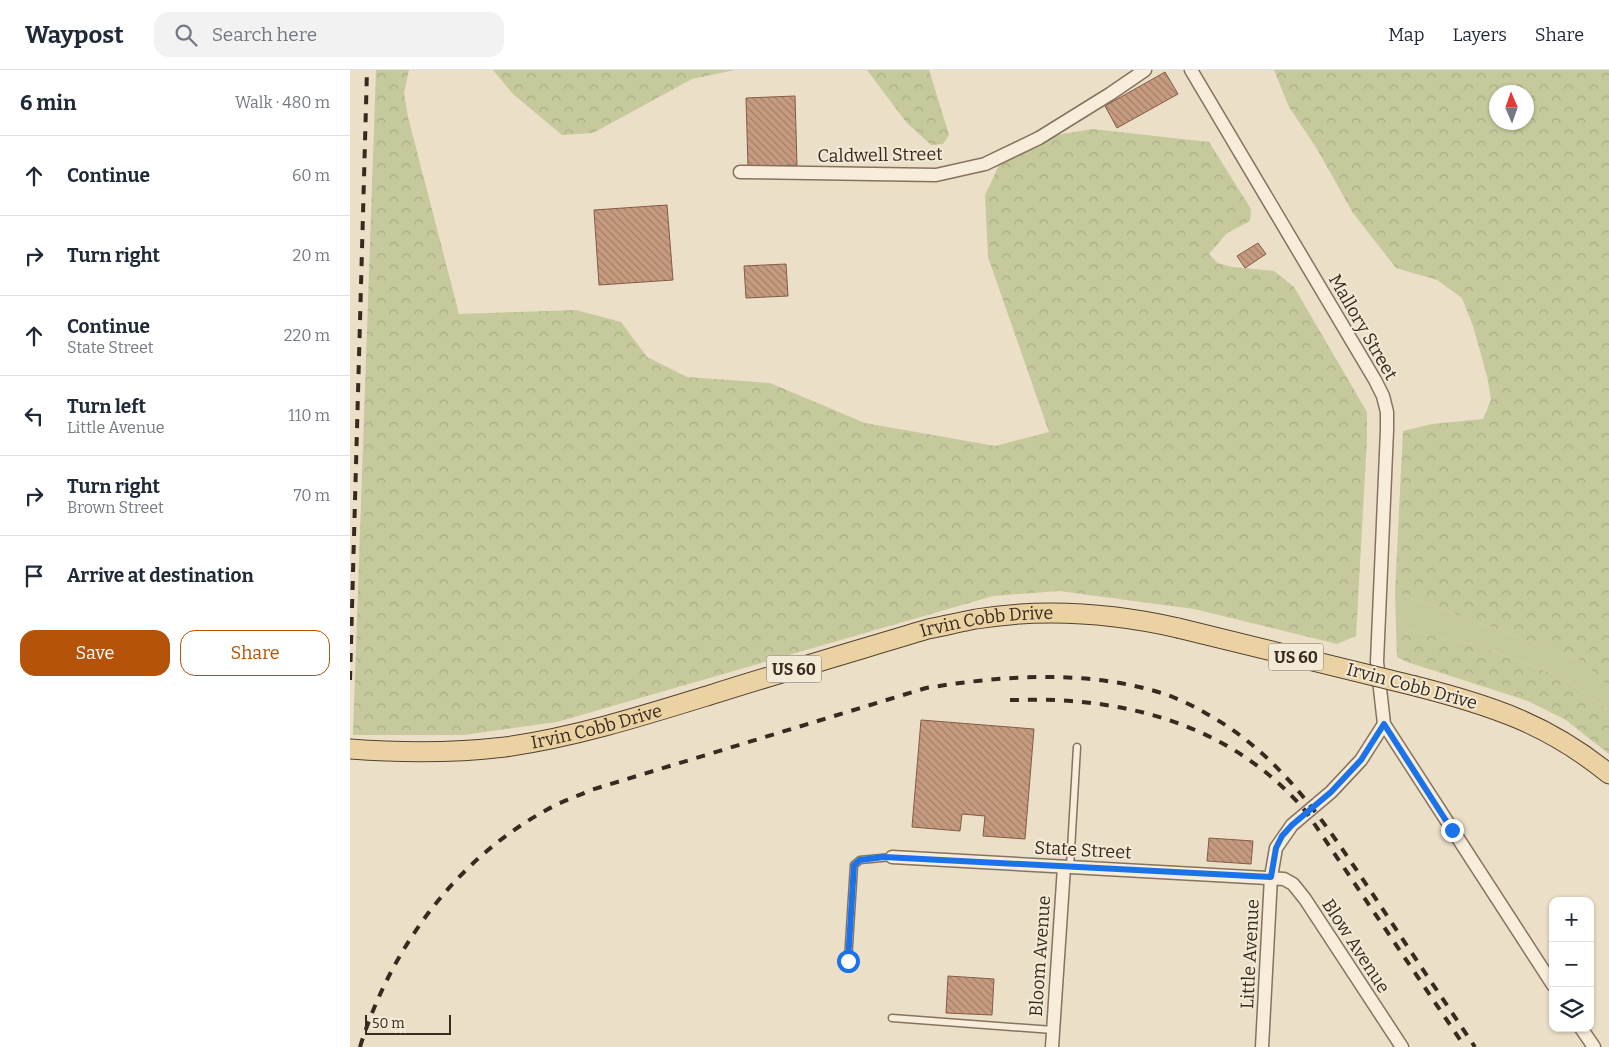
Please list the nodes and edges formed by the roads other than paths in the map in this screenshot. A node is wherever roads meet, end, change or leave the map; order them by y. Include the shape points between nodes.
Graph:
1 (1145, 70) edge
2 (1191, 70) edge
3 (740, 172) dead end
4 (1384, 724) junction
5 (1077, 747) dead end
6 (350, 750) edge
7 (1609, 774) edge
8 (892, 857) joint
9 (1067, 867) junction
10 (1271, 877) junction
11 (848, 961) dead end
12 (1549, 979) edge
13 (892, 1018) dead end
14 (1053, 1030) junction
15 (1584, 1032) edge
16 (1052, 1047) edge
17 (1262, 1047) edge
18 (1402, 1047) edge
19 (1594, 1047) edge

1 - 3 street, Caldwell Street via 1040,138 985,164 936,176
2 - 4 street, Mallory Street via 1357,347 1387,412 1377,662
4 - 10 street, Little Avenue via 1361,760 1282,836 1276,848
4 - 12 street
5 - 9 lane
6 - 7 main road, Irvin Cobb Drive / US 60, bridge via 455,751 505,747 587,732 910,635 977,619 1062,613 1128,619 1178,628 1482,704 1537,726 1590,758
8 - 9 street, State Street
8 - 11 lane via 860,860 854,865
9 - 10 street, State Street
9 - 14 street, Bloom Avenue
10 - 17 street, Little Avenue
10 - 18 street, Blow Avenue via 1293,884
13 - 14 lane
14 - 16 street, Bloom Avenue
15 - 19 street

